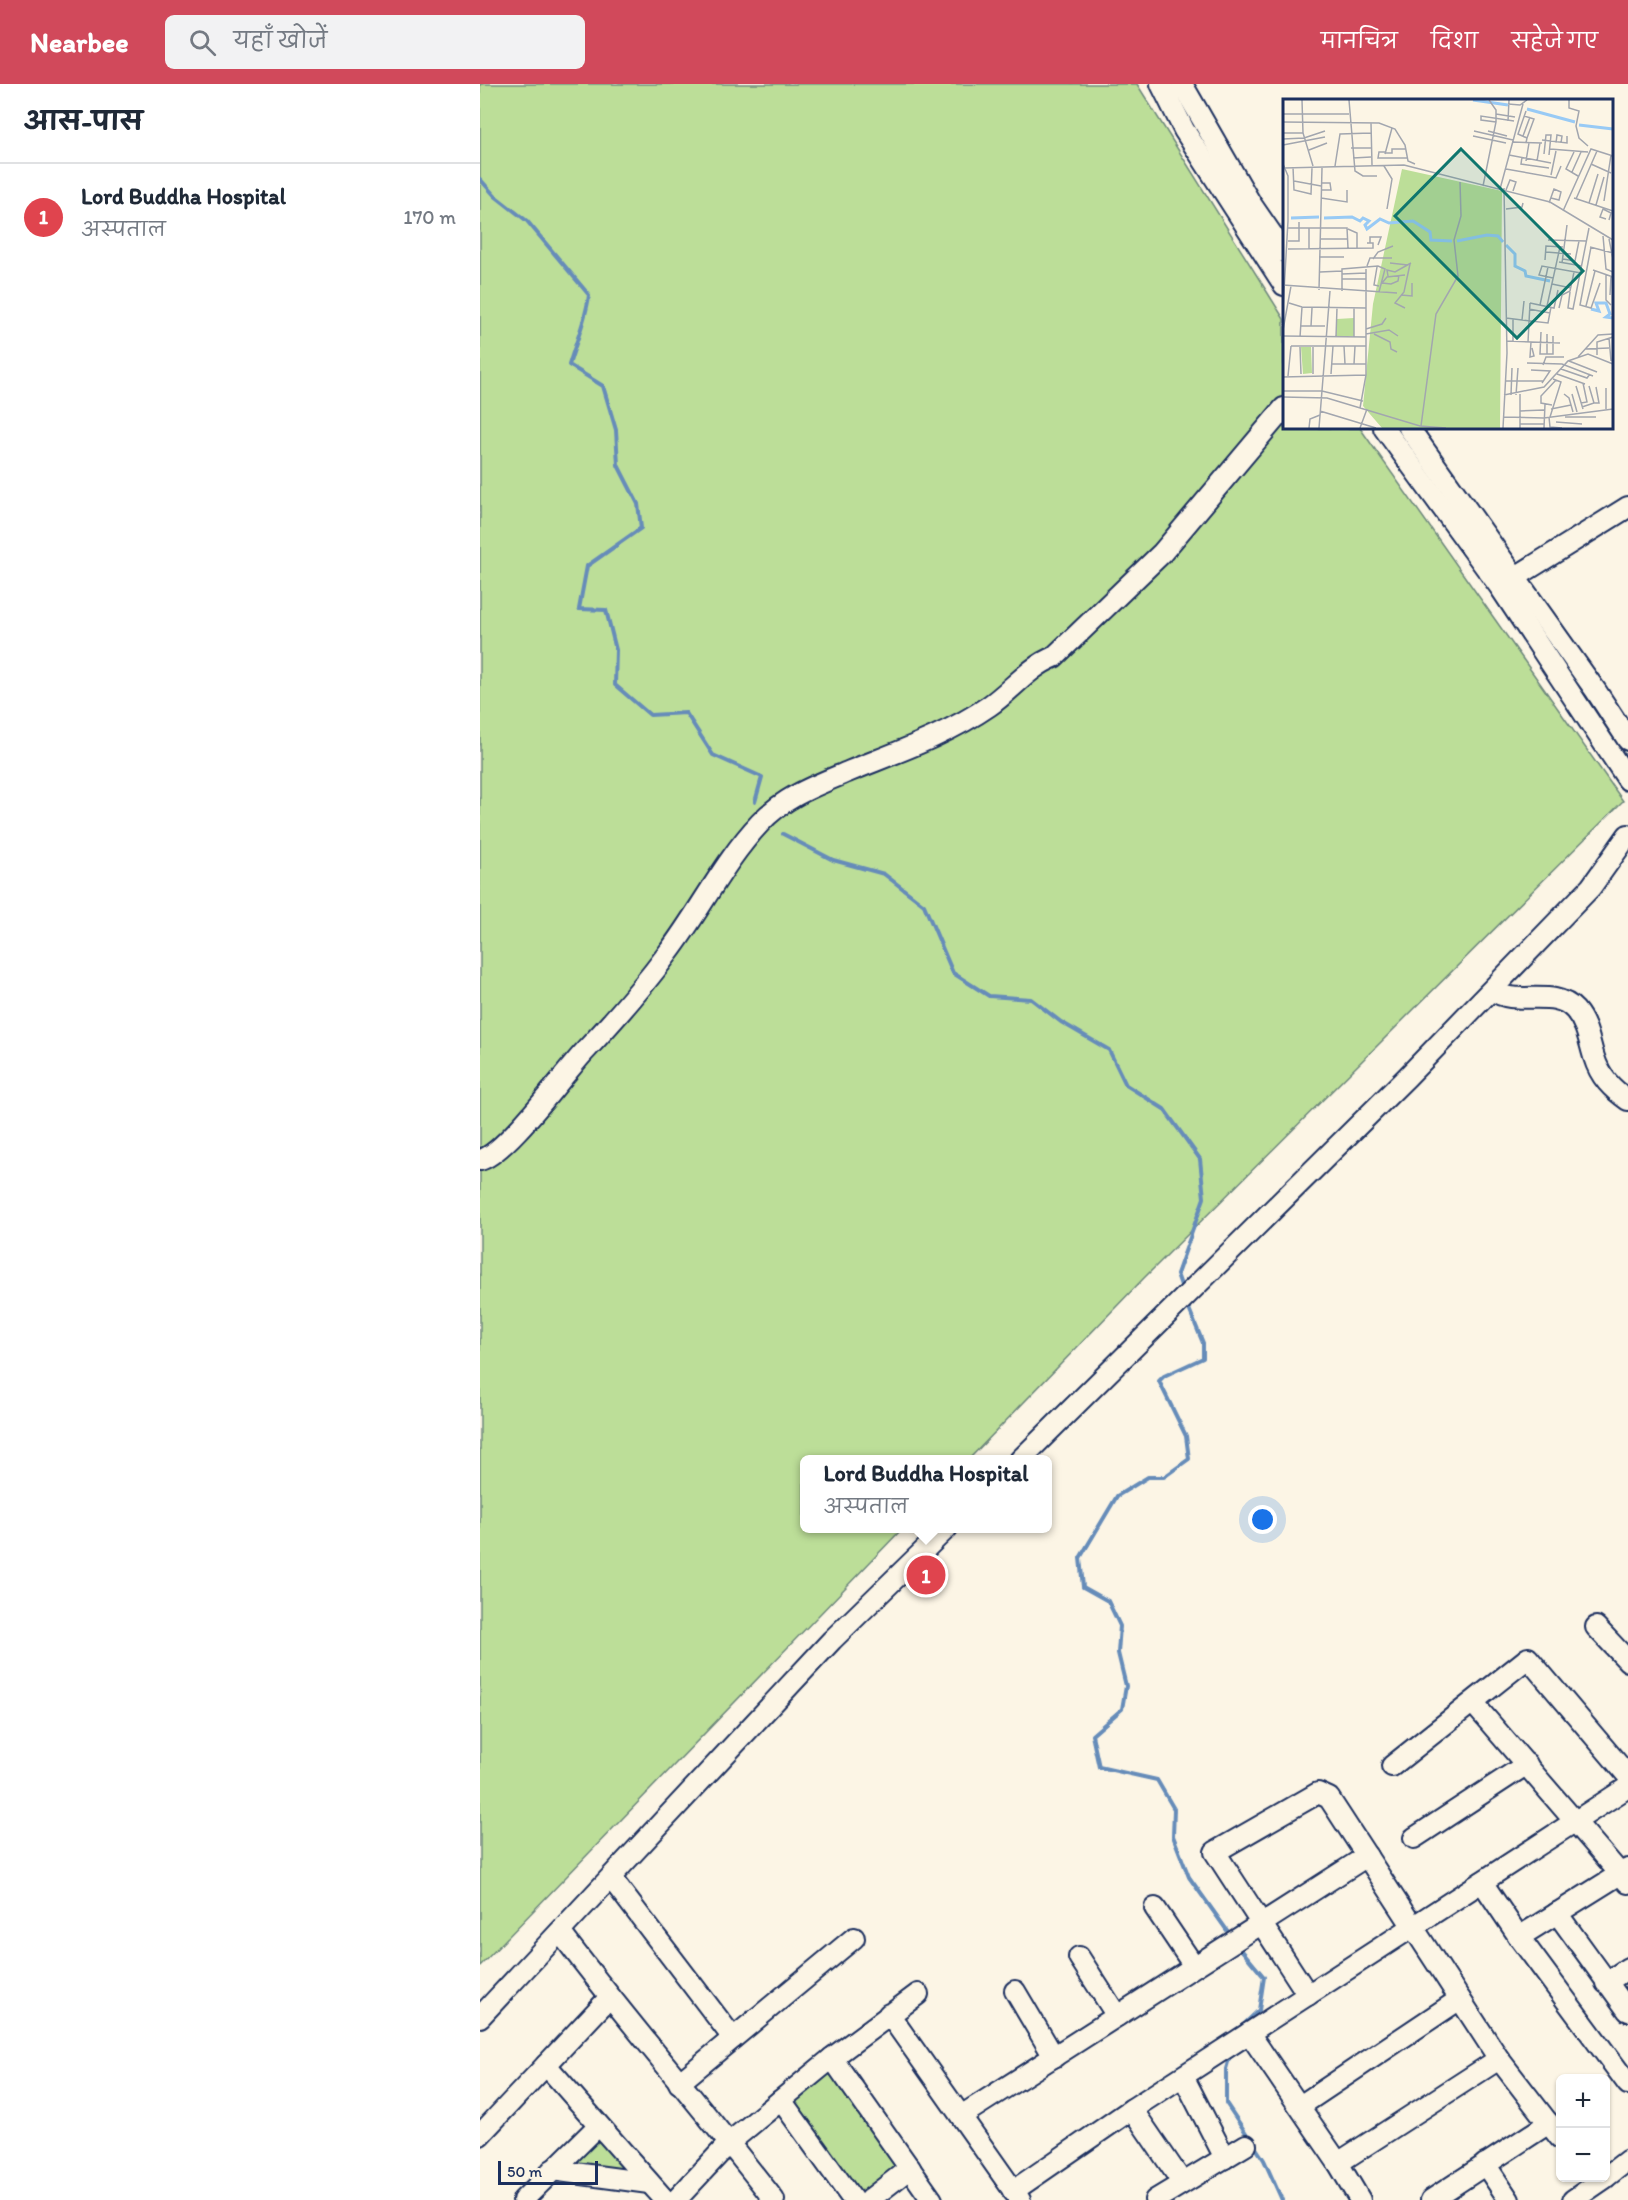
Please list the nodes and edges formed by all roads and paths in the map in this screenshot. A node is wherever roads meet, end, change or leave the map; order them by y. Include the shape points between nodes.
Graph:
1 (1161, 84) edge
2 (1182, 84) edge
3 (1283, 251) edge
4 (1283, 283) edge
5 (1283, 409) edge
6 (1385, 429) edge
7 (1410, 429) edge
8 (1628, 507) edge
9 (1508, 582) junction
10 (1628, 740) edge
11 (1626, 771) edge
12 (1628, 835) edge
13 (1492, 990) junction
14 (1628, 1100) edge
15 (480, 1160) edge
16 (1025, 1455) edge
17 (942, 1533) edge
18 (1596, 1627) dead end
19 (1628, 1661) edge
20 (1473, 1703) junction
21 (1527, 1764) junction
22 (1392, 1766) dead end
23 (1628, 1776) edge
24 (1628, 1786) edge
25 (1577, 1822) junction
26 (1414, 1838) dead end
27 (1367, 1856) junction
28 (1626, 1875) edge
29 (611, 1878) junction
30 (1482, 1882) junction
31 (1155, 1908) dead end
32 (1557, 1913) junction
33 (1411, 1926) junction
34 (1254, 1929) junction
35 (561, 1932) junction
36 (1519, 1937) junction
37 (854, 1938) dead end
38 (1079, 1957) dead end
39 (1194, 1966) junction
40 (1628, 1968) edge
41 (1606, 1983) junction
42 (1014, 1990) dead end
43 (918, 1994) dead end
44 (1308, 1995) junction
45 (609, 1998) junction
46 (1460, 1999) junction
47 (1628, 2011) edge
48 (889, 2014) junction
49 (1117, 2016) junction
50 (480, 2017) edge
51 (1246, 2036) junction
52 (733, 2038) junction
53 (1054, 2056) junction
54 (832, 2058) junction
55 (1499, 2059) junction
56 (546, 2065) junction
57 (1184, 2078) junction
58 (679, 2083) junction
59 (1628, 2085) edge
60 (781, 2100) junction
61 (1300, 2106) junction
62 (1132, 2109) junction
63 (961, 2116) junction
64 (598, 2126) junction
65 (1555, 2131) edge
66 (480, 2135) edge
67 (730, 2142) junction
68 (1246, 2145) dead end
69 (1225, 2158) junction
70 (1628, 2160) edge
71 (1338, 2163) junction
72 (1485, 2164) junction
73 (910, 2168) junction
74 (552, 2170) junction
75 (1610, 2172) edge
76 (1182, 2182) junction
77 (1596, 2182) edge
78 (649, 2183) junction
79 (1016, 2195) edge
80 (524, 2200) edge
81 (665, 2200) edge
82 (676, 2200) edge
83 (774, 2200) edge
84 (853, 2200) edge
85 (869, 2200) edge
86 (932, 2200) edge
87 (1155, 2200) edge
88 (1360, 2200) edge
89 (1431, 2200) edge
90 (1509, 2200) edge
91 (1573, 2200) edge

1 - 4 street via 1184,130
2 - 3 street via 1251,204
5 - 15 street via 1162,553 1054,657 945,732 803,791 779,805 753,833 668,953 511,1138
6 - 9 street
7 - 9 street
8 - 9 street
9 - 10 street
9 - 11 street
12 - 13 street via 1590,887
13 - 14 street via 1505,998 1549,998 1574,1009 1587,1029 1602,1076
13 - 16 street
17 - 29 street via 832,1640
18 - 19 street
20 - 21 street
20 - 22 street
20 - 23 street via 1528,1658
21 - 25 street
21 - 26 street
24 - 25 street
25 - 28 street
25 - 30 street
27 - 33 street
27 - 34 street
27 - 34 street via 1329,1798 1318,1793 1215,1852
28 - 32 street
29 - 35 street
29 - 52 street
30 - 33 street
30 - 36 street
31 - 39 street
32 - 36 street
32 - 41 street
33 - 44 street
33 - 46 street
34 - 39 street
34 - 44 street
35 - 45 street
35 - 50 street
36 - 59 street
37 - 52 street
38 - 49 street
39 - 49 street
40 - 41 street
41 - 47 street
42 - 53 street
43 - 48 street
44 - 51 street
45 - 56 street
45 - 58 street
46 - 55 street
46 - 61 street
48 - 54 street
48 - 63 street
49 - 53 street
51 - 57 street
51 - 61 street
52 - 58 street
53 - 63 street
54 - 60 street
54 - 73 street
55 - 65 street
55 - 71 street
56 - 64 street
56 - 66 street
57 - 62 street
57 - 69 street
58 - 67 street
60 - 67 street
60 - 84 street
61 - 71 street
62 - 76 street
62 - 79 street
63 - 79 street
64 - 74 street
64 - 78 street
65 - 72 street
67 - 82 street
67 - 83 street
68 - 69 street
69 - 76 street
70 - 75 street
71 - 88 street
72 - 89 street
72 - 90 street
73 - 85 street
73 - 86 street
74 - 78 street
74 - 80 street
76 - 87 street
77 - 91 street
78 - 81 street

